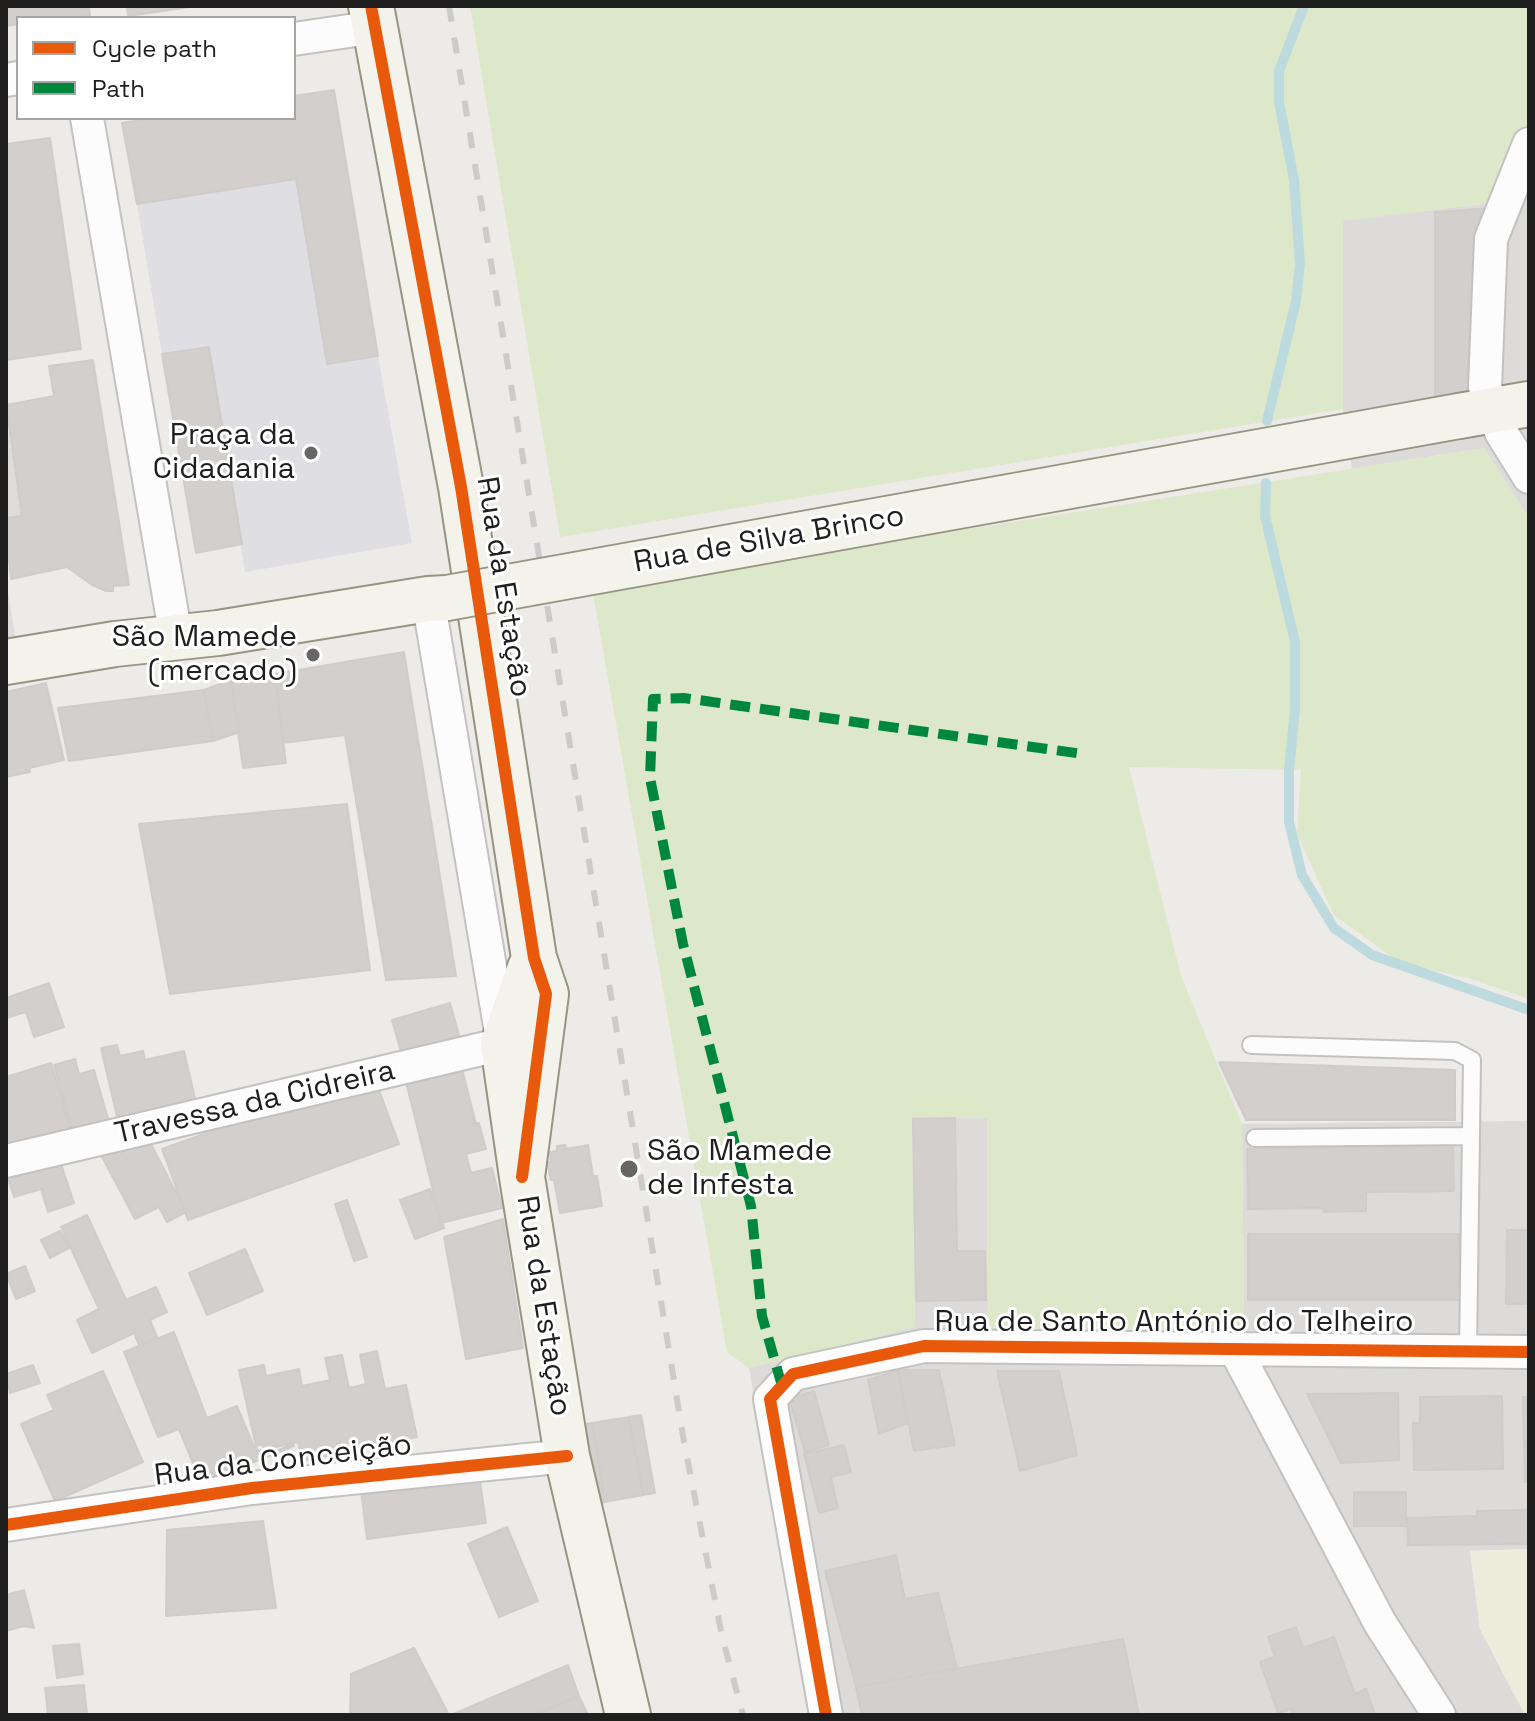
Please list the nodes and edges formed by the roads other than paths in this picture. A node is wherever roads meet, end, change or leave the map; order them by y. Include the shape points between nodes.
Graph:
1 (374, 17) edge
2 (296, 38) edge
3 (87, 120) edge
4 (1529, 144) edge
5 (1493, 410) edge
6 (1529, 477) edge
7 (437, 599) junction
8 (176, 637) junction
9 (6, 662) edge
10 (534, 958) junction
11 (503, 1044) junction
12 (1251, 1045) dead end
13 (1471, 1136) junction
14 (1255, 1138) dead end
15 (6, 1161) edge
16 (522, 1177) junction
17 (1235, 1349) junction
18 (1468, 1351) junction
19 (1529, 1352) edge
20 (567, 1456) junction
21 (6, 1525) edge
22 (628, 1715) edge
23 (826, 1715) edge
24 (1439, 1715) edge

1 - 2 street
1 - 10 street, Rua da Estação via 461,487
3 - 8 street
4 - 5 street via 1491,239 1485,387
5 - 6 street
5 - 7 street, Rua de Silva Brinco, bridge
7 - 8 street, Rua de Silva Brinco
7 - 11 street, Rua da Estação
8 - 9 street, Rua de Silva Brinco
10 - 11 street, Rua da Estação
10 - 16 street, Rua da Estação via 546,994
11 - 15 street, Travessa da Cidreira
11 - 16 street, Rua da Estação
12 - 13 lane via 1455,1051 1472,1060
13 - 14 lane
13 - 18 lane
16 - 20 street, Rua da Estação
17 - 18 street, Rua de Santo António do Telheiro
17 - 23 street, Rua de Santo António do Telheiro via 924,1346 793,1374 770,1399
17 - 24 street via 1380,1623
18 - 19 street, Rua de Santo António do Telheiro
20 - 21 street, Rua da Conceição via 252,1488
20 - 22 street, Rua da Estação

